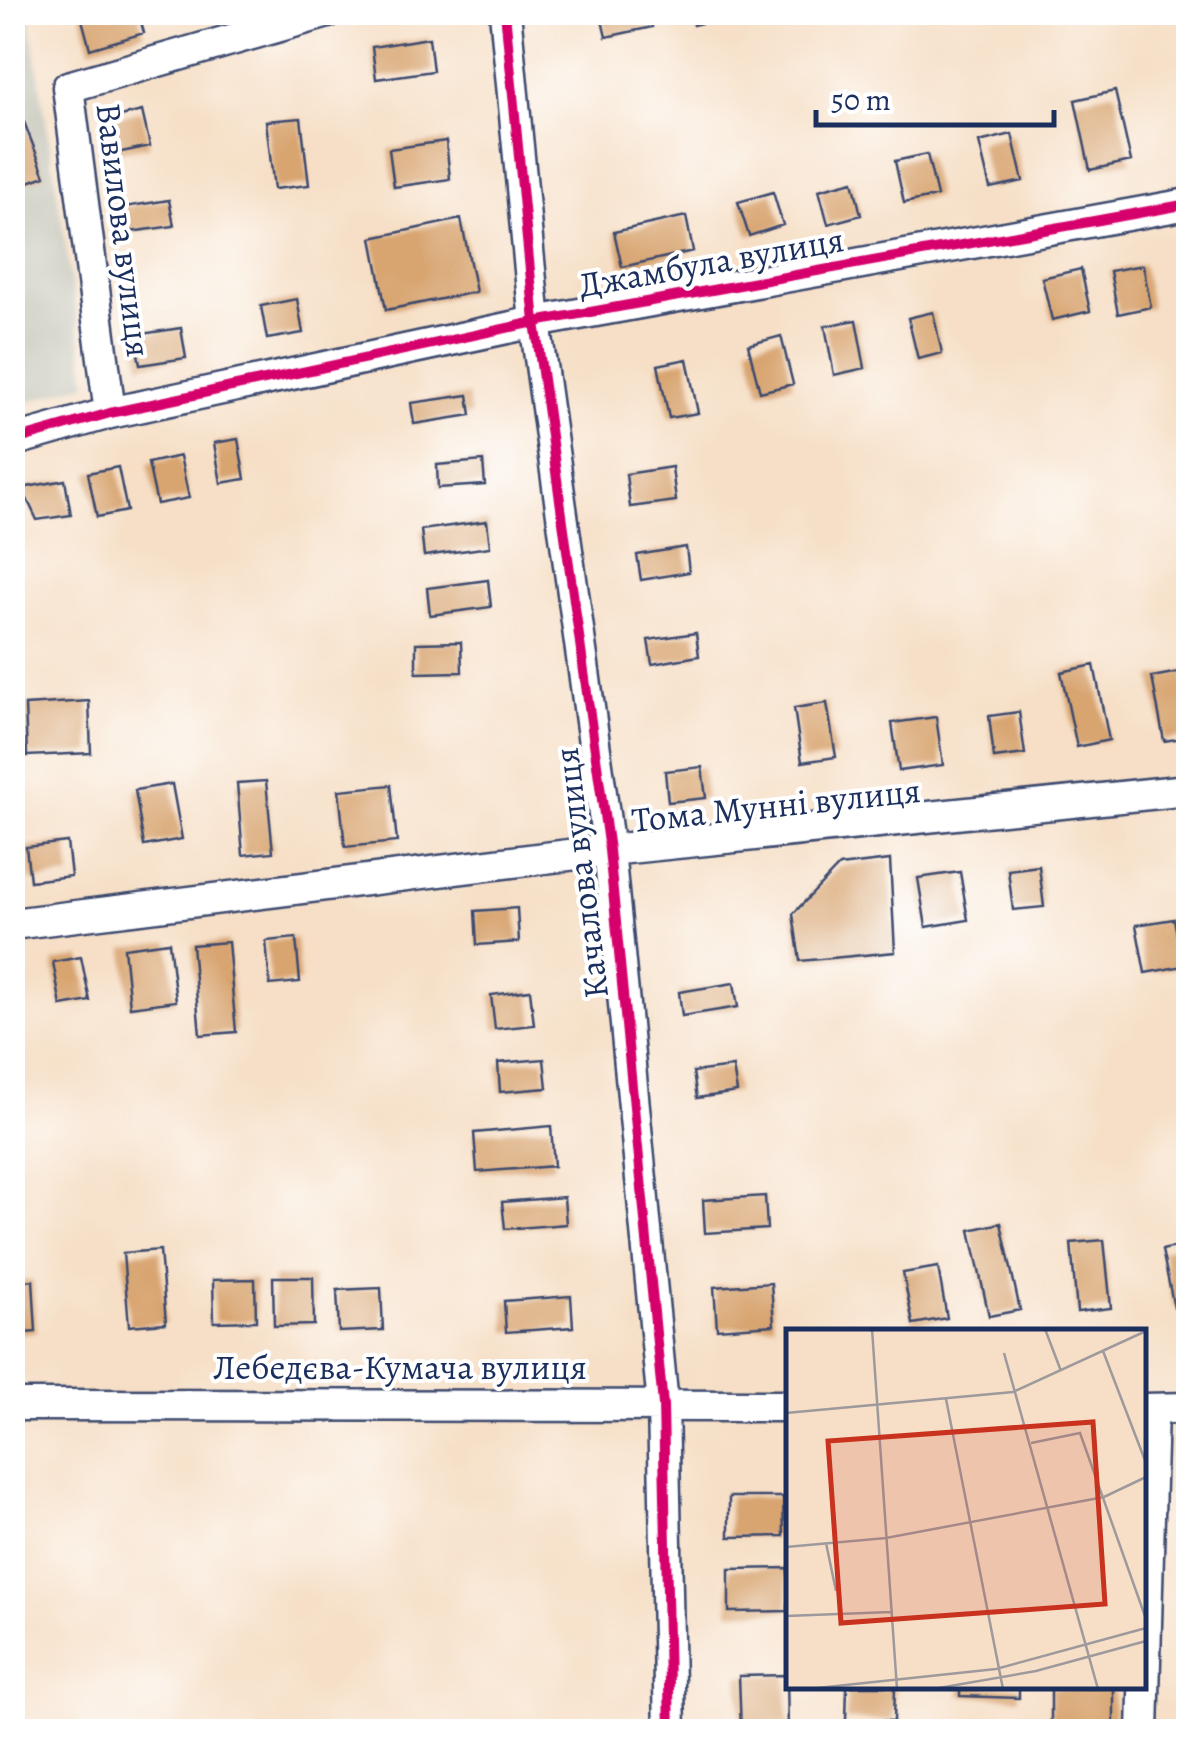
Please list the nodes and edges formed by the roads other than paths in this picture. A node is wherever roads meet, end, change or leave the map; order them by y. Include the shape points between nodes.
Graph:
1 (328, 12) edge
2 (505, 12) edge
3 (1188, 204) edge
4 (535, 322) junction
5 (110, 413) junction
6 (12, 441) edge
7 (1188, 790) edge
8 (609, 850) junction
9 (12, 924) edge
10 (12, 1405) edge
11 (663, 1405) junction
12 (786, 1406) edge
13 (1188, 1408) edge
14 (1148, 1409) edge
15 (1146, 1538) edge
16 (1144, 1689) edge
17 (670, 1732) edge
18 (1143, 1732) edge

1 - 5 street, Вавилова вулиця via 68,87
2 - 4 street, Качалова вулиця
3 - 4 street, Джамбула вулиця
4 - 5 street, Джамбула вулиця
4 - 8 street, Качалова вулиця
5 - 6 street, Джамбула вулиця
7 - 8 street, Тома Мунні вулиця
8 - 9 street, Тома Мунні вулиця
8 - 11 street, Качалова вулиця
10 - 11 street, Лебедєва-Кумача вулиця
11 - 12 street, Лебедєва-Кумача вулиця
11 - 17 street, Качалова вулиця
13 - 14 street
14 - 15 street
16 - 18 street

